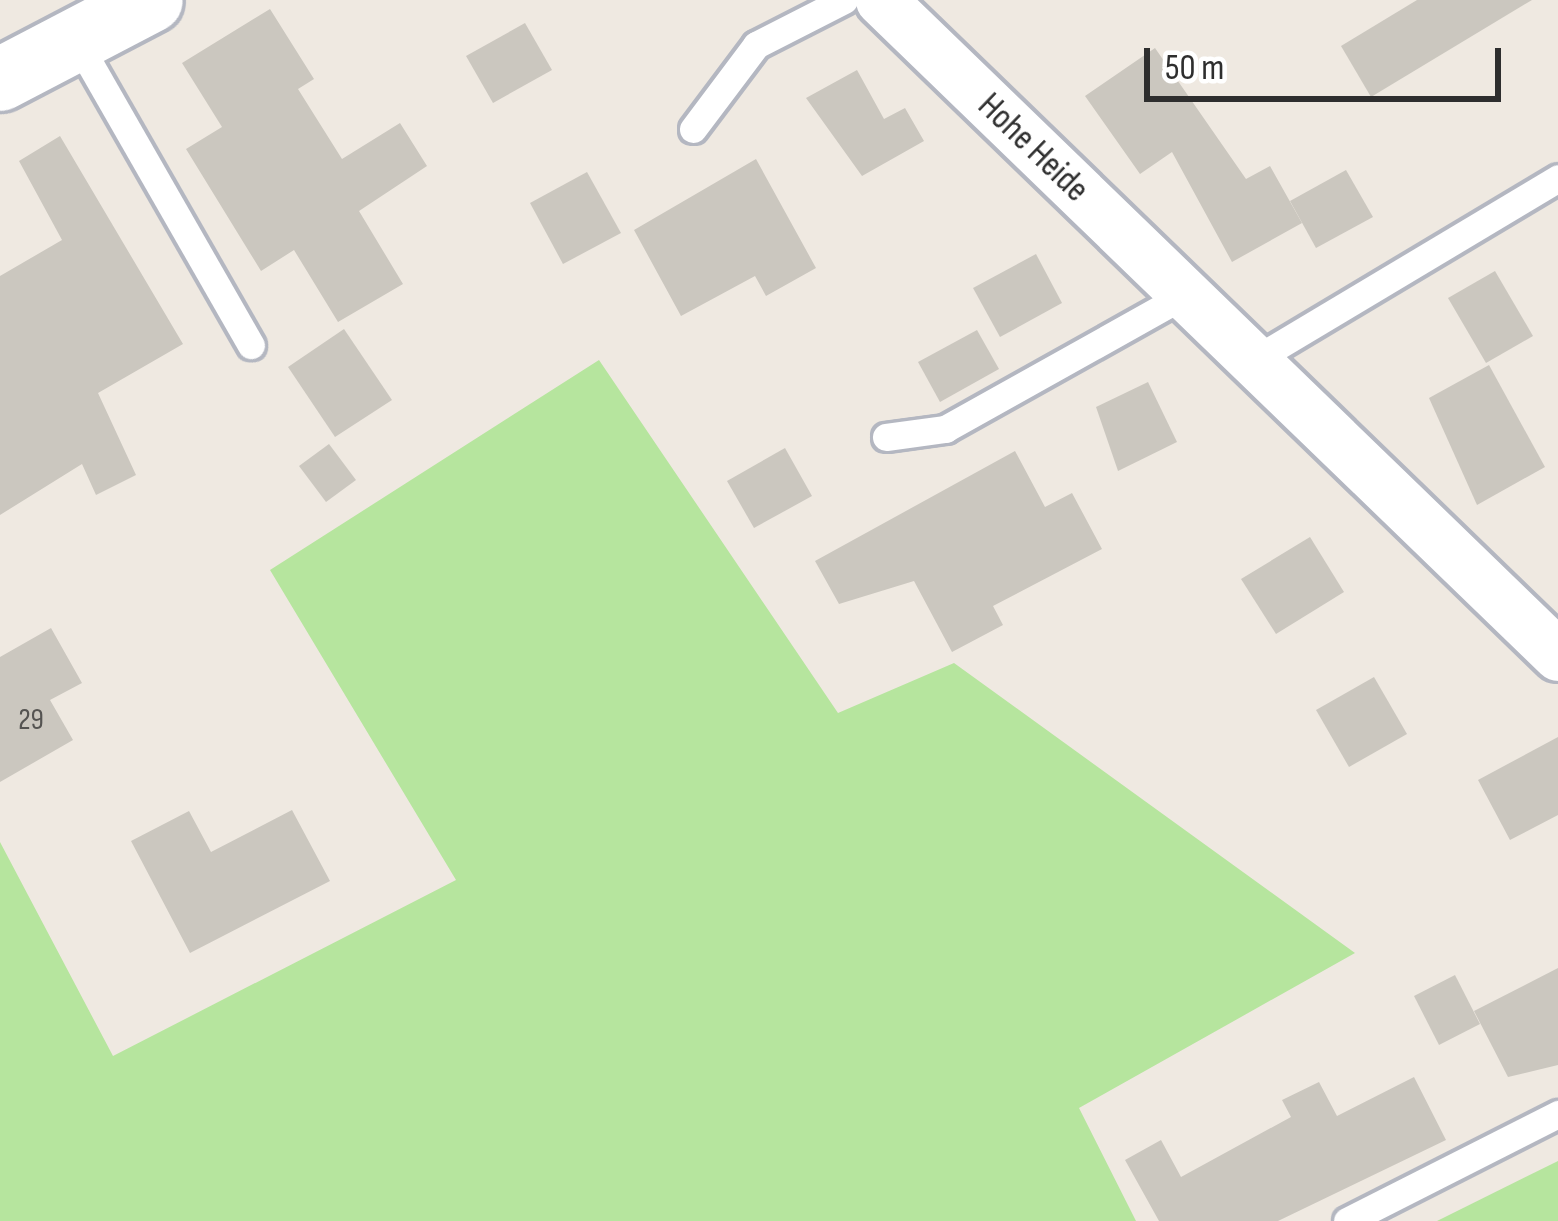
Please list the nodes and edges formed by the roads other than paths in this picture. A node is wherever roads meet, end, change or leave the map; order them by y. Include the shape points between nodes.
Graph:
1 (151, 0) edge
2 (844, 0) edge
3 (881, 0) edge
4 (75, 38) junction
5 (0, 80) edge
6 (693, 129) dead end
7 (1558, 178) edge
8 (1185, 295) junction
9 (251, 345) dead end
10 (1256, 358) junction
11 (886, 437) dead end
12 (1558, 655) edge
13 (1558, 1114) edge
14 (1347, 1221) edge

1 - 4 street
2 - 6 lane via 756,46
3 - 8 street, Hohe Heide
4 - 5 street
4 - 9 lane
7 - 10 lane
8 - 10 street, Hohe Heide
8 - 11 lane via 945,429
10 - 12 street, Hohe Heide
13 - 14 lane

